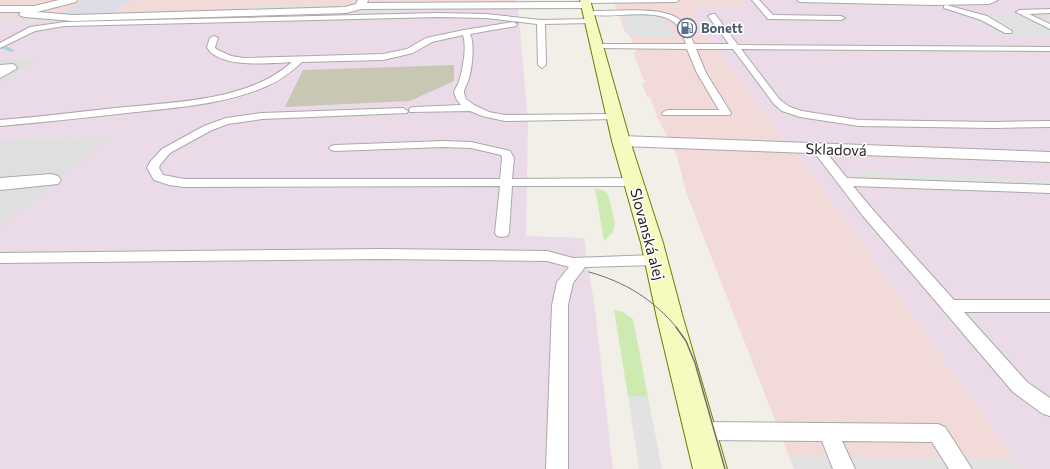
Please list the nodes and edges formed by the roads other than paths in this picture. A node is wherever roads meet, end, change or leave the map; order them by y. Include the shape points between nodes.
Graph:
1 (72, 0) edge
2 (676, 0) edge
3 (755, 0) edge
4 (800, 0) edge
5 (922, 0) edge
6 (995, 0) edge
7 (362, 3) edge
8 (933, 3) junction
9 (587, 8) edge
10 (0, 9) edge
11 (34, 9) junction
12 (1050, 11) edge
13 (277, 15) junction
14 (712, 16) dead end
15 (841, 18) dead end
16 (541, 22) junction
17 (1050, 27) edge
18 (1008, 31) dead end
19 (464, 32) junction
20 (214, 38) dead end
21 (0, 46) edge
22 (597, 46) junction
23 (691, 47) junction
24 (735, 47) junction
25 (1050, 49) edge
26 (299, 60) junction
27 (542, 65) dead end
28 (0, 68) edge
29 (0, 75) edge
30 (474, 108) junction
31 (667, 113) dead end
32 (615, 117) junction
33 (0, 123) edge
34 (1050, 124) edge
35 (621, 141) junction
36 (335, 148) dead end
37 (817, 148) junction
38 (1050, 157) edge
39 (51, 180) dead end
40 (506, 182) junction
41 (635, 182) junction
42 (843, 182) junction
43 (0, 184) edge
44 (1050, 189) edge
45 (502, 233) dead end
46 (0, 258) edge
47 (655, 260) junction
48 (580, 263) junction
49 (949, 306) junction
50 (1050, 306) edge
51 (1050, 408) edge
52 (701, 431) junction
53 (828, 432) junction
54 (557, 469) edge
55 (710, 469) edge
56 (844, 469) edge
57 (961, 469) edge

1 - 11 street
2 - 9 lane
3 - 15 lane via 770,17
4 - 8 lane
5 - 8 lane
6 - 8 lane
7 - 9 street
7 - 13 street via 346,10
8 - 18 lane via 984,18
9 - 16 lane
9 - 22 main road, Slovanská alej
9 - 23 lane via 669,17 676,20
10 - 11 street
11 - 13 street via 25,14 73,18
12 - 17 lane via 1020,12
13 - 16 lane via 452,15
13 - 21 lane via 66,24 33,30
14 - 24 lane
16 - 19 lane
16 - 27 lane
19 - 26 lane via 429,40 410,51 390,56
19 - 30 lane via 468,40 464,80 459,90 464,103
20 - 26 lane via 211,47 213,51 229,58 250,61
22 - 23 lane
22 - 32 main road, Slovanská alej
23 - 24 lane
23 - 31 lane via 696,61 726,114
24 - 25 lane
24 - 34 lane via 776,102 800,114 860,123
26 - 33 lane via 285,72 259,86 212,99
28 - 29 lane via 13,67
30 - 32 lane via 505,118
30 - 40 lane via 234,119 208,128 174,146 159,157 153,168 158,177 184,183
32 - 35 main road, Slovanská alej
35 - 37 street, Skladová
35 - 41 main road, Slovanská alej
36 - 40 lane via 442,144 491,148 508,155
37 - 38 street, Skladová
37 - 42 lane
39 - 43 street
40 - 41 lane
40 - 45 lane
41 - 47 main road, Slovanská alej
42 - 44 lane
42 - 49 lane
46 - 48 lane via 383,254 547,256
47 - 48 lane
47 - 52 main road, Slovanská alej
48 - 54 lane via 565,282 560,305
49 - 50 lane
49 - 51 lane via 1020,387
52 - 53 lane
52 - 55 main road, Slovanská alej
53 - 56 lane
53 - 57 lane via 938,433

